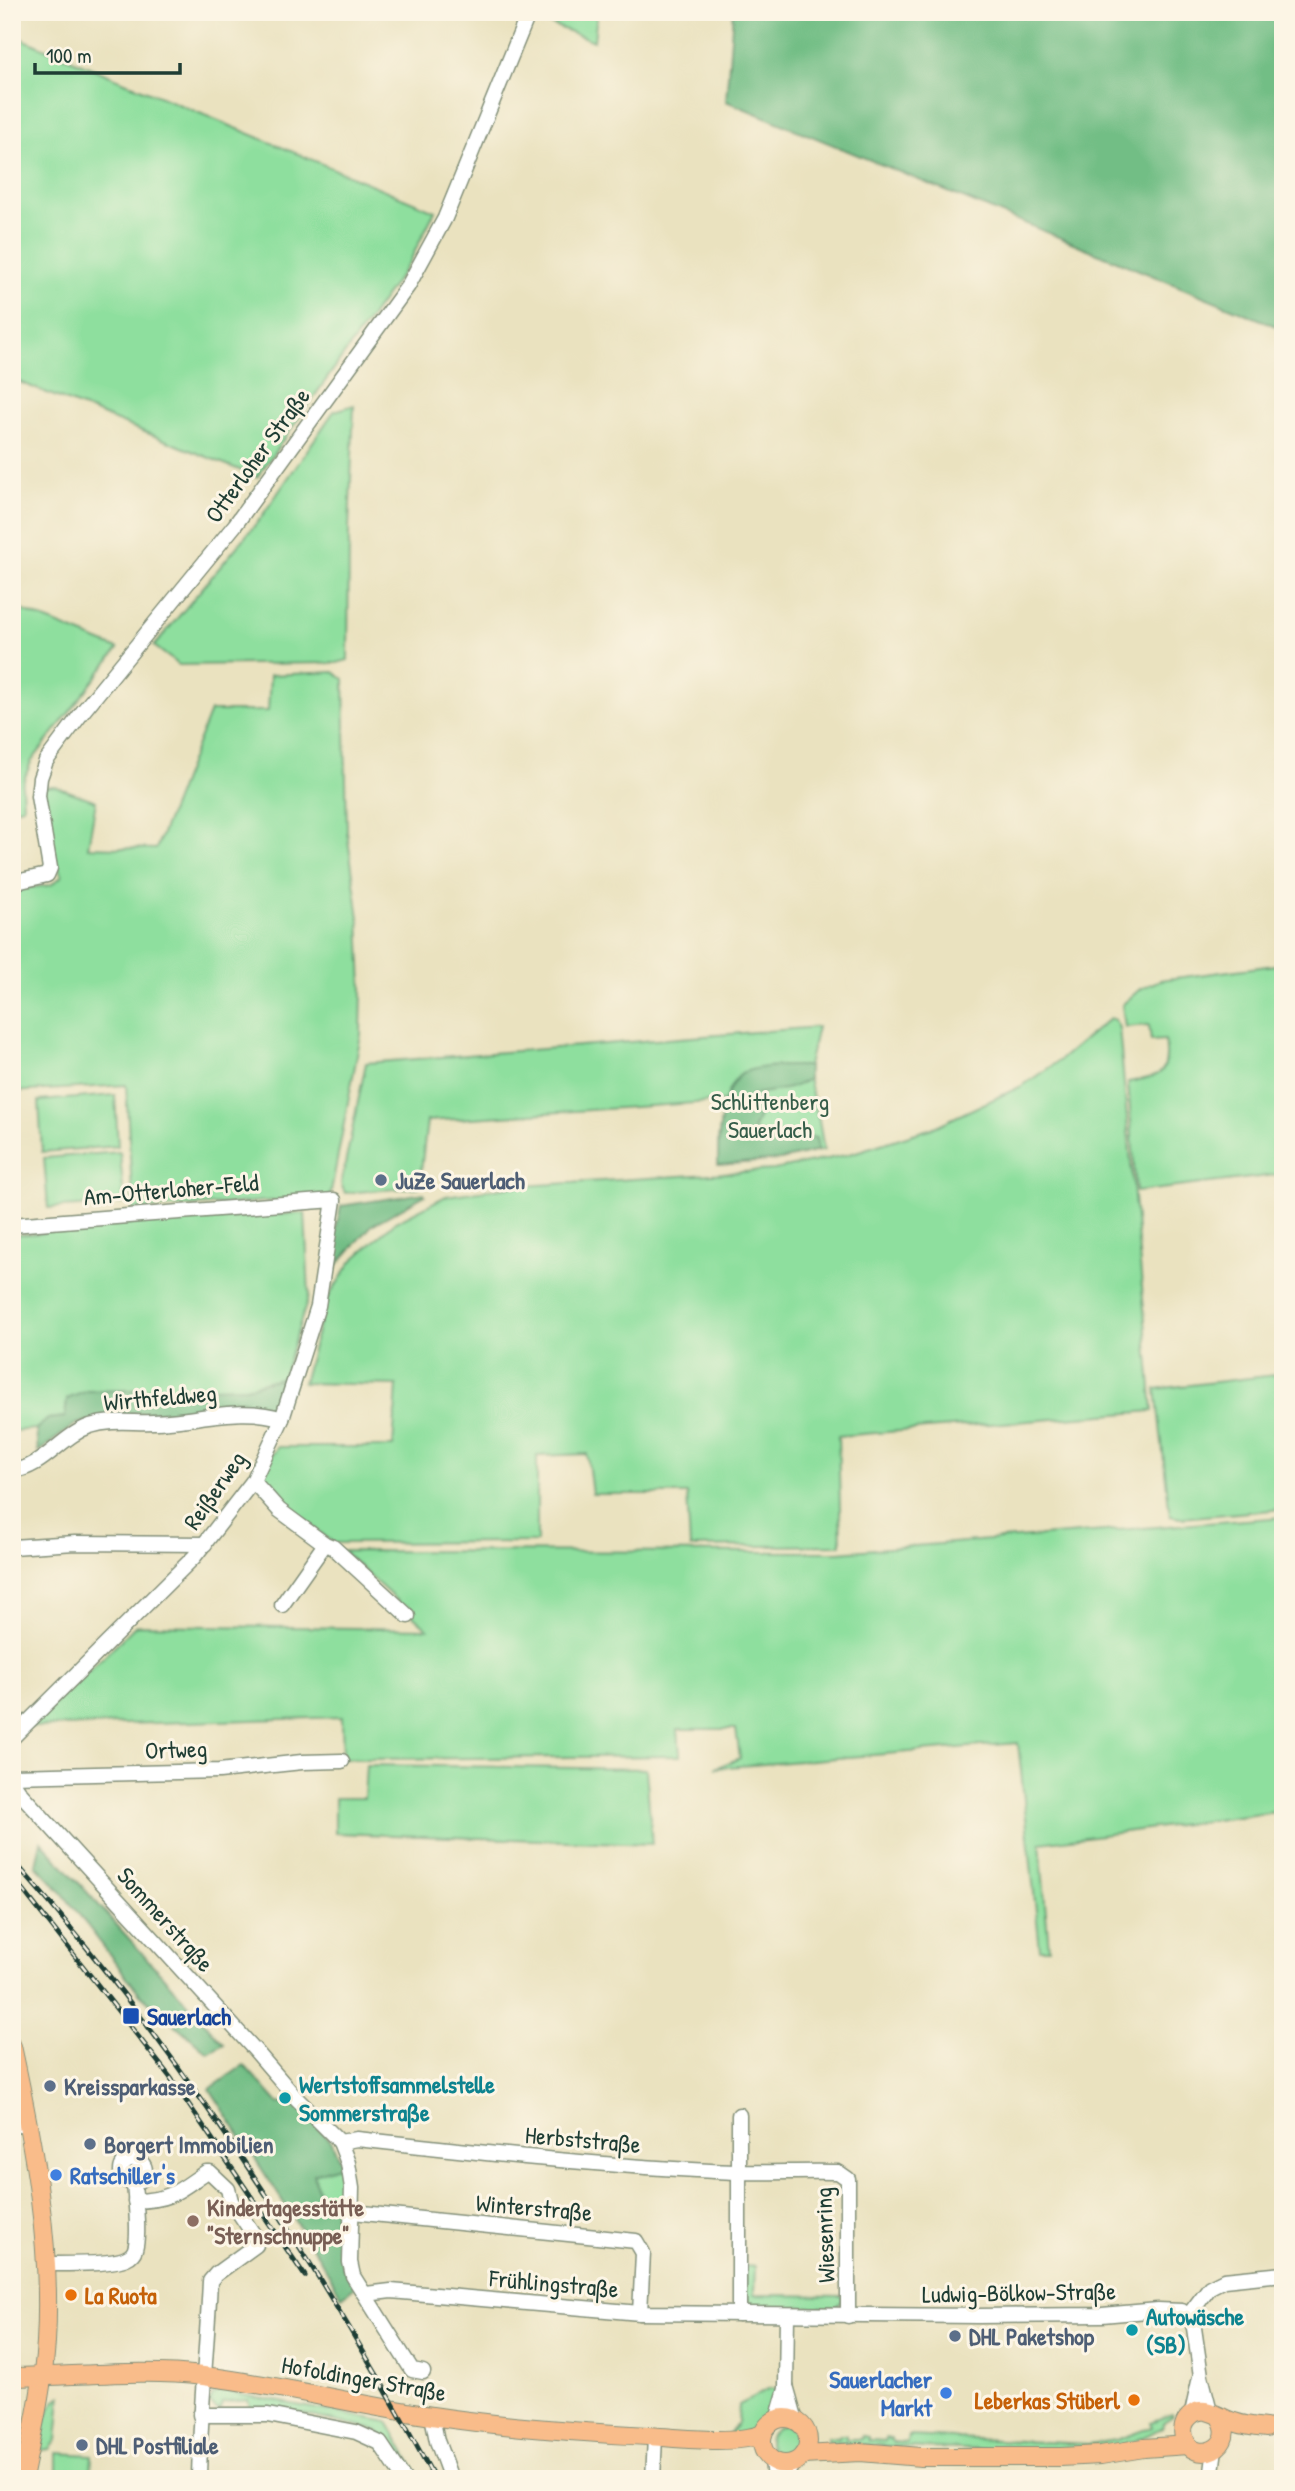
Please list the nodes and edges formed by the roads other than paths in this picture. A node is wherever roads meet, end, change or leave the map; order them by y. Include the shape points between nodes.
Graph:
1 (529, 12) edge
2 (12, 883) edge
3 (334, 1200) joint
4 (12, 1225) edge
5 (282, 1419) junction
6 (12, 1471) edge
7 (253, 1481) junction
8 (205, 1544) junction
9 (326, 1544) junction
10 (12, 1547) edge
11 (282, 1605) dead end
12 (408, 1616) dead end
13 (12, 1738) edge
14 (342, 1761) dead end
15 (12, 1779) edge
16 (12, 2046) edge
17 (739, 2115) dead end
18 (20, 2124) edge
19 (340, 2142) junction
20 (739, 2172) junction
21 (134, 2183) dead end
22 (135, 2201) junction
23 (353, 2212) junction
24 (46, 2264) junction
25 (1283, 2274) edge
26 (366, 2294) junction
27 (640, 2313) junction
28 (739, 2314) junction
29 (787, 2315) junction
30 (848, 2316) junction
31 (1188, 2316) junction
32 (423, 2372) dead end
33 (205, 2376) junction
34 (12, 2377) edge
35 (43, 2377) junction
36 (786, 2389) junction
37 (200, 2415) junction
38 (432, 2416) junction
39 (1201, 2416) junction
40 (778, 2420) junction
41 (1275, 2427) edge
42 (802, 2428) junction
43 (763, 2434) junction
44 (655, 2437) junction
45 (677, 2439) junction
46 (1206, 2446) junction
47 (1144, 2448) junction
48 (860, 2452) junction
49 (771, 2465) edge
50 (794, 2466) edge
51 (23, 2479) edge
52 (199, 2479) edge
53 (404, 2479) edge
54 (451, 2479) edge
55 (653, 2479) edge
56 (1210, 2479) edge

1 - 2 street, Otterloher Straße via 445,218 421,264 235,525 46,761 38,796 50,868 47,875
3 - 4 street, Am-Otterloher-Feld
3 - 5 street, Reißerweg via 318,1306
5 - 6 street, Wirthfeldweg via 267,1413 114,1421 88,1427 30,1468
5 - 7 street, Reißerweg
7 - 8 street, Reißerweg
7 - 9 street via 279,1510
8 - 10 street
8 - 13 street, Reißerweg
9 - 11 street
9 - 12 street
14 - 15 street, Ortweg
15 - 19 street, Sommerstraße
16 - 18 main road
17 - 20 street
18 - 24 main road via 39,2194
19 - 20 street, Herbststraße via 357,2139 537,2159
19 - 23 street, Sommerstraße via 351,2175
20 - 28 street
20 - 30 street, Wiesenring via 838,2172 848,2179
21 - 22 street
22 - 24 street via 135,2245 129,2257
22 - 33 street via 168,2197 210,2172 228,2189 255,2235 256,2245 210,2281
23 - 26 street, Sommerstraße via 350,2262 353,2276
23 - 27 street, Winterstraße via 632,2239 643,2253
24 - 35 main road
25 - 31 street via 1224,2280 1210,2287
26 - 27 street, Frühlingstraße via 391,2291
26 - 32 street, Sommerstraße via 412,2370
27 - 28 street, Frühlingstraße
28 - 29 street
29 - 30 street, Ludwig-Bölkow-Straße
29 - 36 street
30 - 31 street, Ludwig-Bölkow-Straße via 1084,2315 1158,2310 1182,2311
31 - 39 street via 1194,2328
33 - 35 main road, Hofoldinger Straße
33 - 37 street
33 - 38 main road, Hofoldinger Straße
34 - 35 main road, Hofoldinger Straße
35 - 51 main road
36 - 40 street
36 - 42 street
37 - 52 street
37 - 53 street via 268,2415 356,2432 380,2443
38 - 44 main road, Hofoldinger Straße via 551,2431
38 - 54 street
39 - 41 main road
39 - 46 main road via 1184,2438
39 - 46 main road via 1225,2428
39 - 47 main road
40 - 42 main road
40 - 43 main road
41 - 46 main road
42 - 48 main road via 824,2443
42 - 50 main road via 807,2449
43 - 45 main road, Hofoldinger Straße via 744,2440
43 - 49 main road
44 - 45 main road, Hofoldinger Straße
44 - 55 street
45 - 49 main road, Hofoldinger Straße via 750,2450
46 - 47 main road
46 - 56 street
47 - 48 main road via 1060,2457
48 - 50 main road
49 - 50 main road

